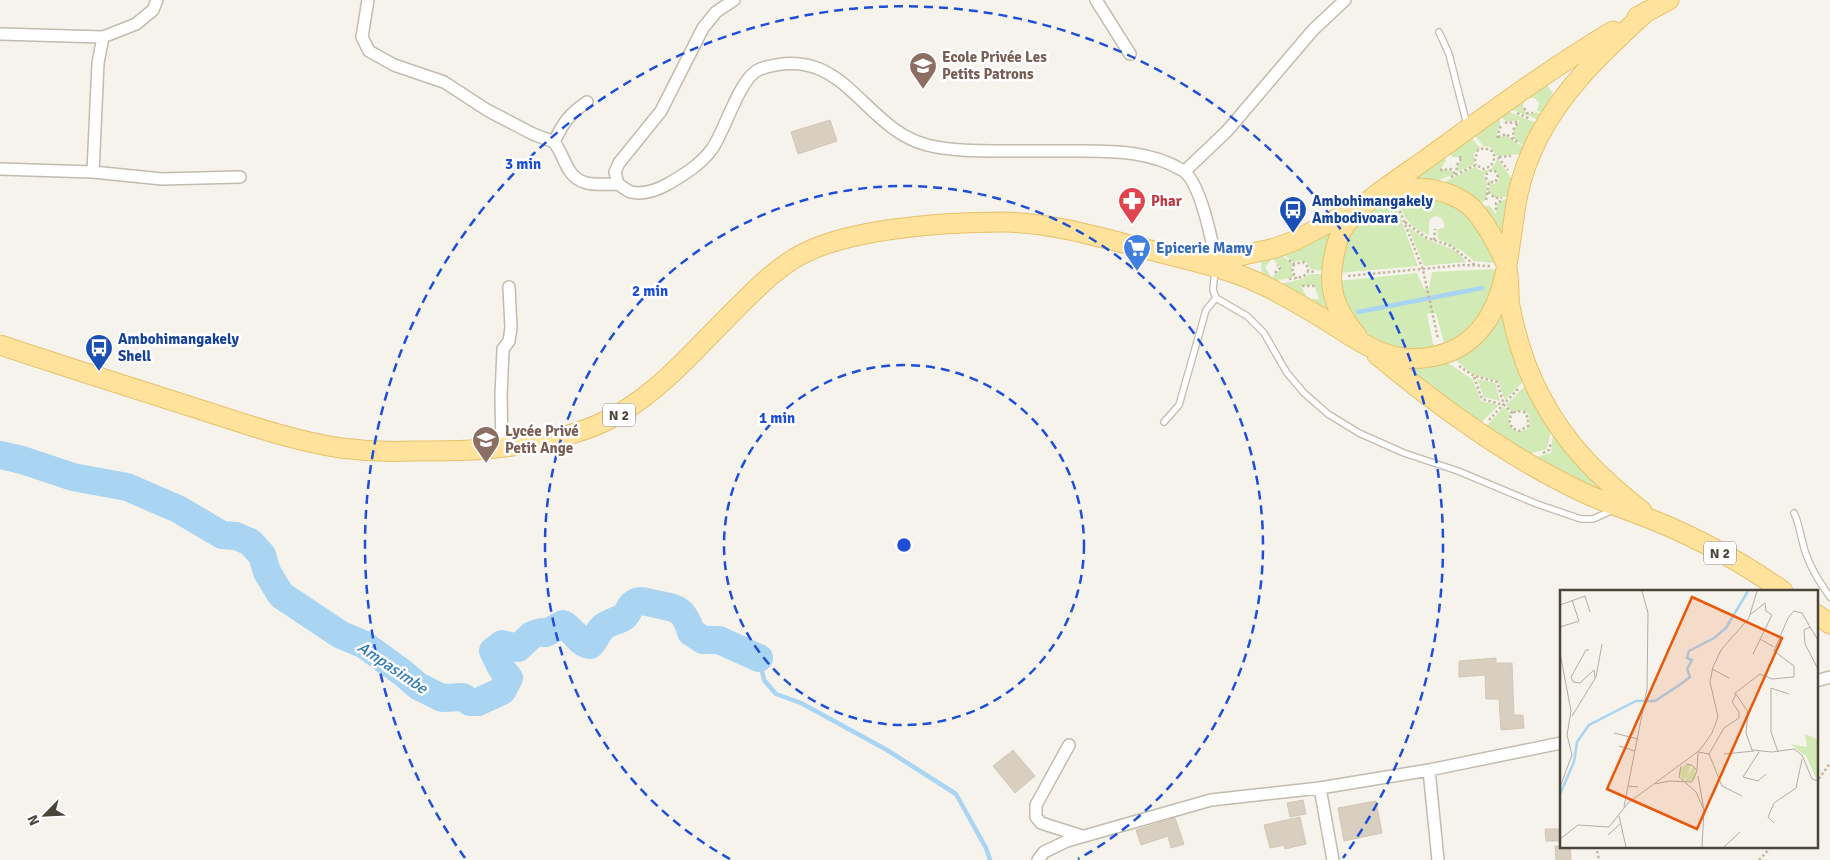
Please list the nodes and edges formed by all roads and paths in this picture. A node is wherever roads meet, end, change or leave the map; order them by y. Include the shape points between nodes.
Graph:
1 (157, 0) edge
2 (368, 0) edge
3 (734, 0) edge
4 (1096, 0) edge
5 (1345, 0) edge
6 (1669, 0) edge
7 (1647, 11) junction
8 (1439, 32) dead end
9 (0, 34) edge
10 (103, 37) junction
11 (1130, 54) dead end
12 (587, 102) dead end
13 (1523, 104) dead end
14 (1500, 115) junction
15 (1541, 117) junction
16 (1468, 129) junction
17 (1514, 139) junction
18 (554, 142) junction
19 (1530, 155) junction
20 (1452, 158) dead end
21 (1476, 165) junction
22 (0, 169) edge
23 (1185, 171) junction
24 (93, 172) junction
25 (1456, 175) junction
26 (240, 177) dead end
27 (1489, 182) junction
28 (618, 184) junction
29 (1427, 189) junction
30 (1488, 192) junction
31 (1508, 196) dead end
32 (1366, 203) junction
33 (1399, 208) dead end
34 (1472, 209) junction
35 (1404, 221) junction
36 (1435, 229) dead end
37 (1434, 240) junction
38 (1273, 254) junction
39 (1215, 264) junction
40 (1294, 264) junction
41 (1476, 266) junction
42 (1506, 266) junction
43 (1423, 270) junction
44 (1272, 276) dead end
45 (1330, 277) junction
46 (1297, 278) dead end
47 (509, 287) dead end
48 (1216, 298) junction
49 (0, 345) edge
50 (1366, 345) junction
51 (1442, 354) junction
52 (1530, 375) junction
53 (1474, 376) junction
54 (1504, 405) junction
55 (1512, 414) junction
56 (1555, 421) junction
57 (1164, 422) dead end
58 (1478, 432) junction
59 (502, 448) junction
60 (1523, 461) junction
61 (1617, 508) junction
62 (1794, 513) dead end
63 (1653, 520) junction
64 (1782, 590) edge
65 (1830, 597) edge
66 (1818, 615) edge
67 (1830, 624) edge
68 (1560, 744) edge
69 (1069, 745) dead end
70 (1830, 763) edge
71 (1429, 770) junction
72 (1818, 780) edge
73 (1320, 788) junction
74 (1082, 836) junction
75 (1770, 848) edge
76 (1038, 860) edge
77 (1333, 860) edge
78 (1438, 860) edge
79 (1759, 860) edge

1 - 10 street via 153,10 136,24
2 - 18 street via 362,37 369,51 394,65 444,82 487,110
3 - 28 street via 716,12 703,28 661,111 619,163 615,172
4 - 11 street
5 - 23 street via 1313,30 1227,131
6 - 7 main road
7 - 14 main road via 1574,54
7 - 15 main road via 1598,56
8 - 16 lane via 1450,54
9 - 10 street
10 - 24 street via 98,62
12 - 18 street via 563,123
13 - 15 path via 1528,113
14 - 15 path
14 - 16 main road
14 - 17 path via 1507,123 1518,122 1513,130
14 - 17 path via 1501,127 1497,138 1506,134
15 - 19 main road
16 - 32 main road
17 - 19 path
18 - 28 street via 577,181
19 - 42 main road via 1518,191
20 - 25 path via 1462,157
21 - 21 path via 1484,169 1491,166 1495,157 1492,151 1478,150
21 - 25 path
22 - 24 street
23 - 28 street via 1142,155 1113,151 957,150 926,144 899,133 832,76 815,66 795,62 759,70 747,79 712,148 693,170 661,188 645,192 630,192
23 - 39 street via 1197,192 1208,224
24 - 26 street via 162,179
25 - 29 path
27 - 27 path via 1497,179 1495,171 1486,173
27 - 30 path
29 - 32 main road via 1394,190
29 - 34 main road via 1447,193
30 - 31 path via 1495,198
30 - 34 path via 1487,199
32 - 38 main road
32 - 45 main road via 1346,224 1340,236
33 - 35 path
34 - 42 main road via 1488,230
35 - 37 path
35 - 43 path
36 - 37 path
37 - 41 path via 1451,246
38 - 39 main road
38 - 40 path
38 - 44 path via 1280,268
39 - 48 lane via 1213,290
39 - 50 main road via 1307,308
39 - 59 main road, N 2 via 1069,230 1011,222 954,223 862,234 825,245 789,262 756,289 666,379 624,411 589,430
40 - 45 path via 1303,262 1308,271 1325,273
40 - 46 path via 1292,270
41 - 42 path
41 - 43 path
42 - 51 main road via 1496,305 1480,331 1459,347
42 - 52 main road via 1513,324
43 - 45 path
43 - 51 path
45 - 50 main road via 1335,303
47 - 59 street via 511,328 509,341 503,349
48 - 57 lane via 1206,310 1178,405
48 - 61 lane via 1246,316 1264,333 1287,373 1304,393 1328,414 1359,433 1581,519 1593,520
49 - 59 main road, N 2 via 318,444 399,452
50 - 51 main road via 1400,358
50 - 58 main road
51 - 53 path
52 - 54 path
52 - 56 main road
53 - 54 path via 1482,399
53 - 54 path via 1497,382
54 - 55 path
54 - 58 path
55 - 55 path via 1509,420 1512,428 1519,431 1528,426 1524,412
56 - 60 path via 1549,450
56 - 63 main road via 1583,459 1613,489
58 - 60 main road
60 - 61 main road
61 - 63 main road
62 - 65 lane via 1810,565
63 - 64 main road, N 2 via 1754,571
66 - 67 main road
68 - 71 street
69 - 74 street via 1036,805 1036,817 1041,823
70 - 72 path
71 - 73 street
71 - 78 street
73 - 74 street via 1210,800
73 - 77 street
74 - 76 street via 1044,852
75 - 79 path

